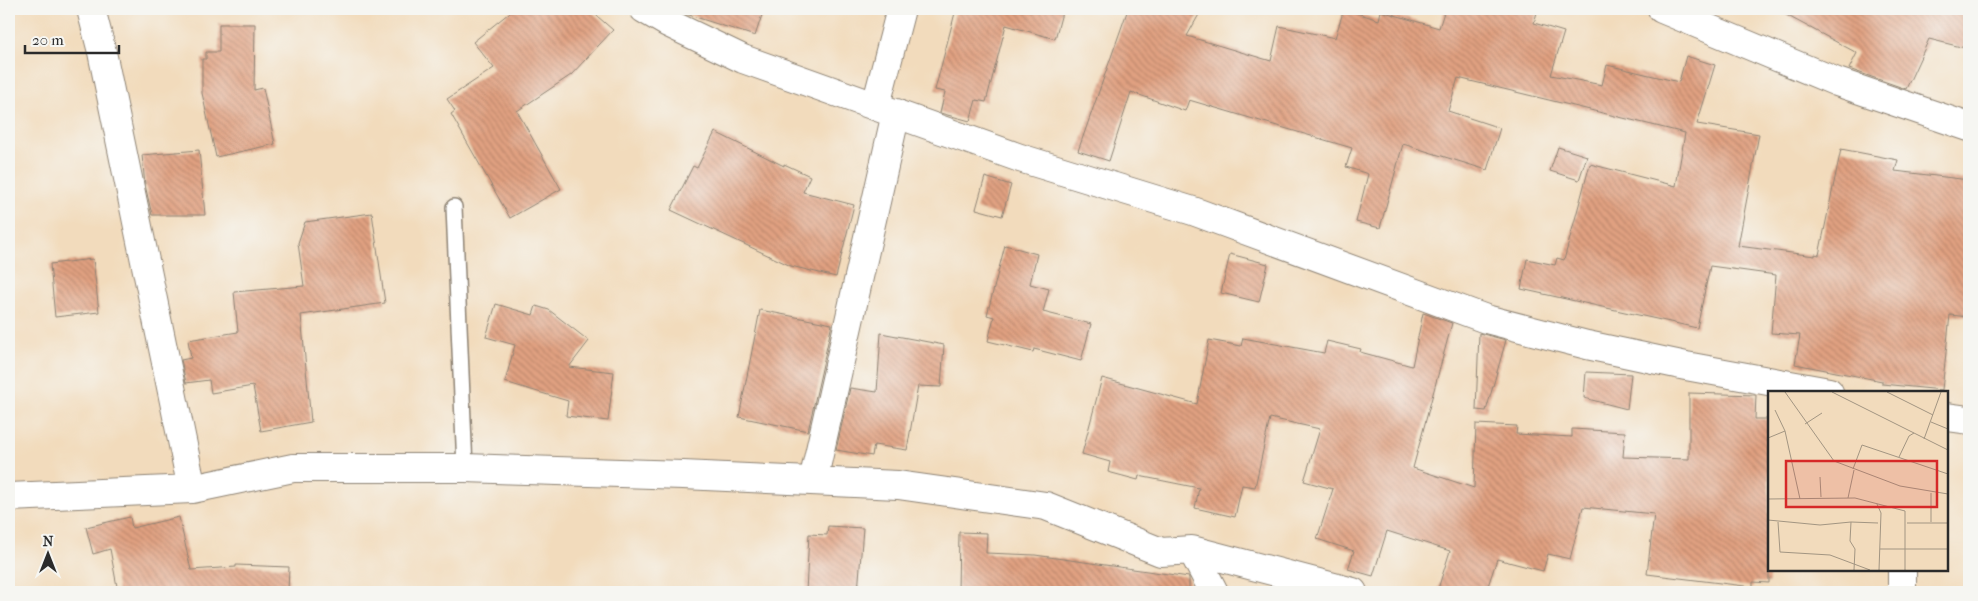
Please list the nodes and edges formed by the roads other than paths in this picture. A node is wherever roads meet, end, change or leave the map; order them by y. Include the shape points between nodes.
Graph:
1 (91, 9) edge
2 (644, 9) edge
3 (901, 9) edge
4 (1662, 9) edge
5 (886, 109) junction
6 (1969, 128) edge
7 (454, 208) dead end
8 (1824, 391) edge
9 (1948, 417) edge
10 (1969, 420) edge
11 (465, 468) junction
12 (813, 481) junction
13 (192, 489) junction
14 (9, 496) edge
15 (1192, 550) junction
16 (1902, 571) edge
17 (1214, 592) edge
18 (1353, 592) edge
19 (1902, 592) edge

1 - 13 street
2 - 5 street via 743,59
3 - 5 street
4 - 6 street via 1837,82
5 - 8 street via 1020,158 1193,211 1486,319 1587,345
5 - 12 street
7 - 11 lane
9 - 10 street
11 - 12 street
11 - 13 street via 293,468
12 - 15 street via 898,485 1046,506 1161,552
13 - 14 street
15 - 17 street
15 - 18 street
16 - 19 street

